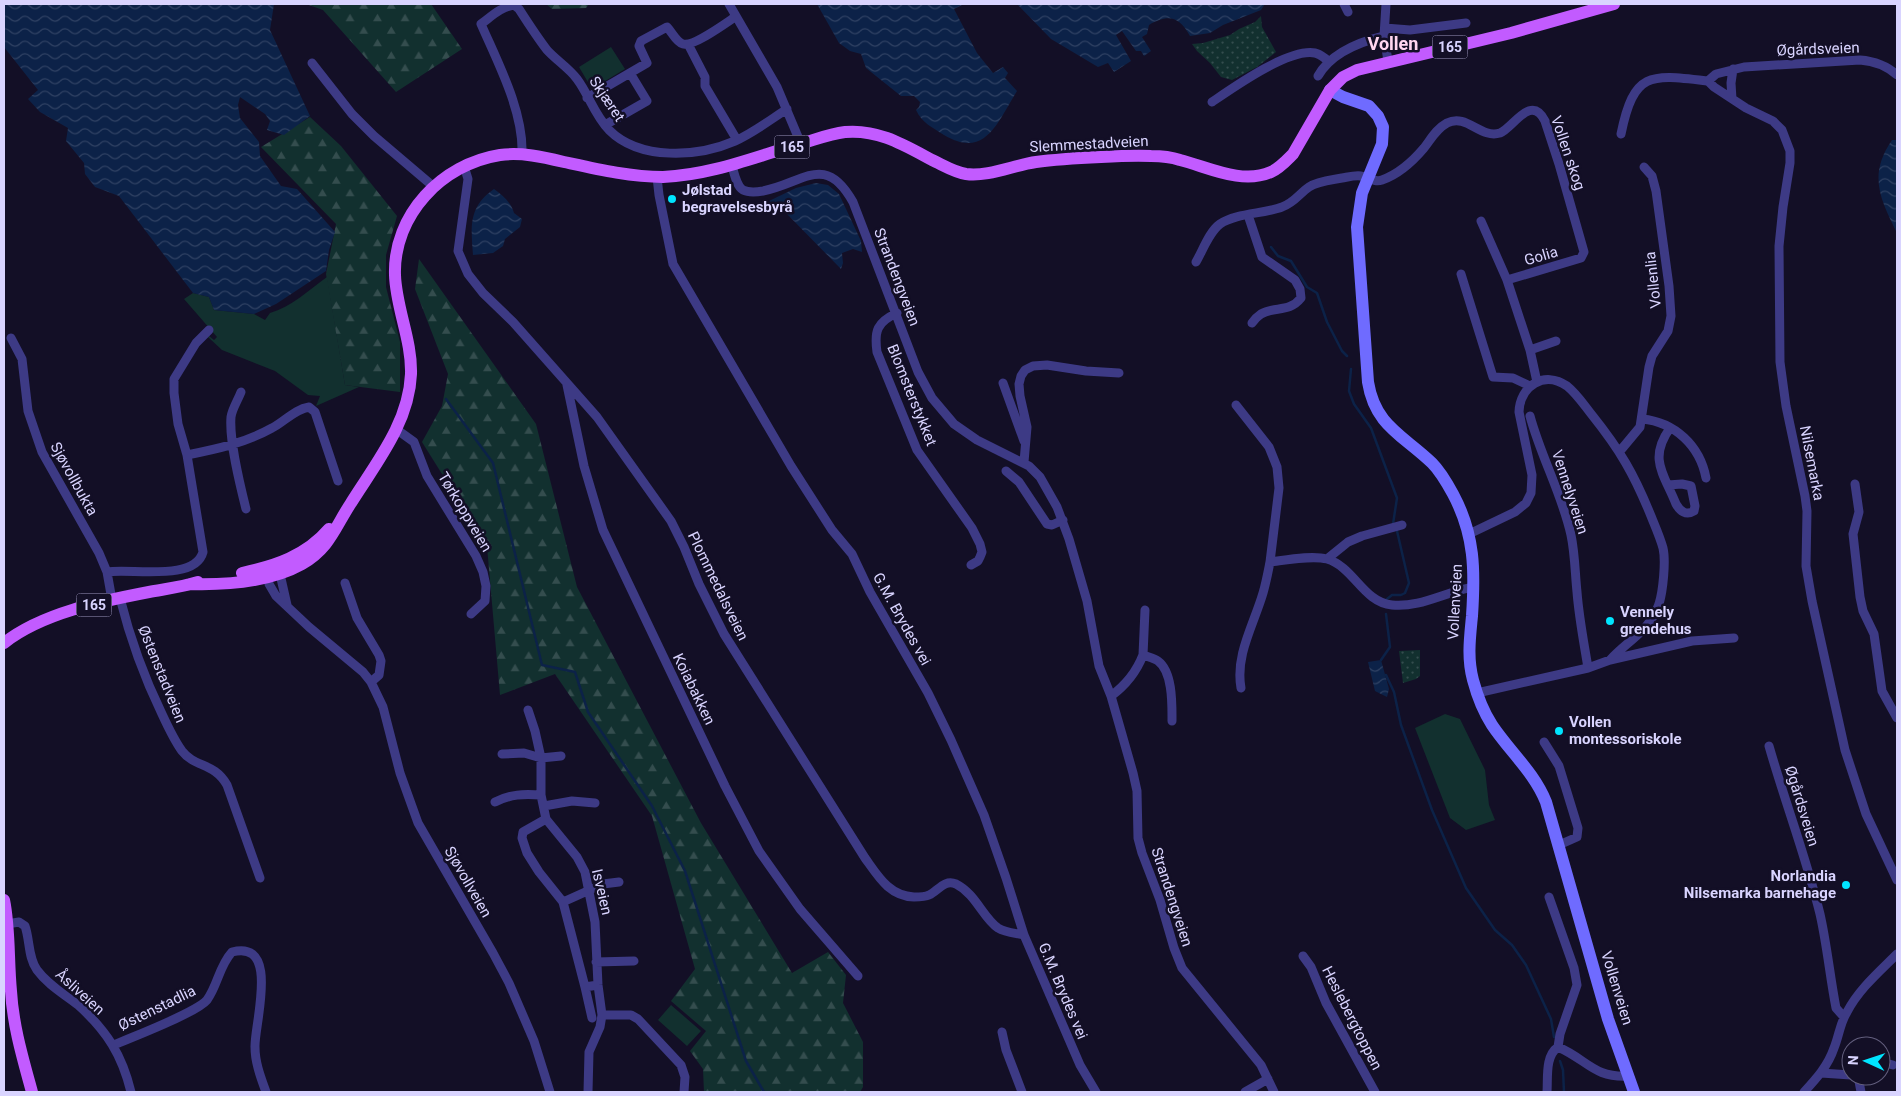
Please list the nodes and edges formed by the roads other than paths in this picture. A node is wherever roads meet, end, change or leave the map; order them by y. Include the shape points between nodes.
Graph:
1 (514, 4) edge
2 (729, 4) edge
3 (1386, 4) edge
4 (1614, 4) edge
5 (736, 17) junction
6 (1466, 23) dead end
7 (1384, 32) junction
8 (688, 44) junction
9 (1329, 61) junction
10 (1388, 61) junction
11 (312, 63) dead end
12 (1734, 68) junction
13 (630, 73) junction
14 (1897, 75) edge
15 (1318, 76) dead end
16 (1708, 81) junction
17 (1330, 90) junction
18 (587, 98) junction
19 (1732, 99) junction
20 (1212, 102) dead end
21 (786, 109) junction
22 (605, 125) junction
23 (1621, 134) dead end
24 (737, 140) junction
25 (801, 144) junction
26 (522, 155) junction
27 (464, 166) junction
28 (732, 166) junction
29 (1644, 167) dead end
30 (658, 177) junction
31 (1367, 178) junction
32 (434, 187) junction
33 (1248, 215) junction
34 (1481, 221) dead end
35 (1583, 256) joint
36 (1196, 262) dead end
37 (1461, 274) dead end
38 (1507, 280) junction
39 (896, 313) junction
40 (1252, 323) dead end
41 (209, 330) dead end
42 (10, 338) dead end
43 (1556, 341) dead end
44 (1530, 350) junction
45 (1119, 374) dead end
46 (566, 383) junction
47 (1003, 383) dead end
48 (1534, 384) junction
49 (241, 392) dead end
50 (1236, 405) dead end
51 (1530, 416) dead end
52 (1642, 418) junction
53 (1670, 428) junction
54 (396, 429) junction
55 (1025, 443) junction
56 (234, 445) junction
57 (1620, 451) junction
58 (186, 455) junction
59 (1024, 462) junction
60 (1006, 471) dead end
61 (1706, 478) dead end
62 (338, 481) dead end
63 (1856, 484) dead end
64 (1668, 485) dead end
65 (246, 509) dead end
66 (1063, 520) junction
67 (1402, 525) dead end
68 (1469, 534) junction
69 (1327, 559) junction
70 (1270, 562) junction
71 (970, 565) dead end
72 (107, 572) junction
73 (273, 572) junction
74 (344, 583) dead end
75 (1474, 587) junction
76 (116, 599) junction
77 (1145, 610) dead end
78 (471, 614) dead end
79 (1734, 638) dead end
80 (4, 643) edge
81 (1144, 655) junction
82 (1610, 660) junction
83 (1588, 668) junction
84 (371, 682) junction
85 (1241, 688) dead end
86 (1477, 693) junction
87 (1111, 696) junction
88 (528, 710) dead end
89 (1897, 718) edge
90 (1172, 721) dead end
91 (1544, 742) dead end
92 (1769, 746) dead end
93 (502, 754) dead end
94 (561, 756) dead end
95 (541, 758) junction
96 (541, 795) junction
97 (495, 802) dead end
98 (595, 804) dead end
99 (544, 806) junction
100 (546, 819) junction
101 (1559, 845) junction
102 (260, 878) dead end
103 (1897, 880) edge
104 (619, 882) dead end
105 (590, 890) junction
106 (1549, 897) dead end
107 (4, 900) edge
108 (564, 902) junction
109 (7, 924) junction
110 (1024, 935) junction
111 (596, 951) junction
112 (577, 952) junction
113 (1897, 954) edge
114 (1303, 956) dead end
115 (634, 961) dead end
116 (596, 962) junction
117 (858, 976) dead end
118 (598, 985) junction
119 (585, 987) junction
120 (602, 1015) junction
121 (1844, 1017) junction
122 (592, 1018) dead end
123 (1002, 1032) dead end
124 (114, 1045) junction
125 (1558, 1046) junction
126 (1821, 1073) junction
127 (1841, 1074) edge
128 (1629, 1076) junction
129 (1268, 1078) junction
130 (32, 1092) edge
131 (131, 1092) edge
132 (266, 1092) edge
133 (550, 1092) edge
134 (588, 1092) edge
135 (684, 1092) edge
136 (1022, 1092) edge
137 (1096, 1092) edge
138 (1245, 1092) edge
139 (1274, 1092) edge
140 (1376, 1092) edge
141 (1547, 1092) edge
142 (1634, 1092) edge
143 (1804, 1092) edge

1 - 18 street, Skjæret via 547,50 577,79
1 - 26 street via 481,24 521,128
2 - 5 street
3 - 7 street
4 - 10 main road, Slemmestadveien / 165 via 1511,33
5 - 8 street
5 - 21 street
6 - 7 street
7 - 9 street
7 - 10 street
8 - 13 street via 677,41 667,27 641,41 639,46 647,63
8 - 24 street via 705,77 704,86
9 - 15 street
9 - 20 street via 1316,53 1291,57 1250,77
10 - 17 main road, Slemmestadveien / 165 via 1343,77
11 - 32 street via 352,114
12 - 14 street, Øgårdsveien via 1860,60 1883,66
12 - 16 street via 1716,74
12 - 19 street
13 - 18 street
13 - 22 street via 647,101
16 - 19 street, Nilsemarka
16 - 23 street via 1665,76 1646,82 1632,97
17 - 25 main road, Slemmestadveien / 165 via 1293,154 1272,172 1252,177 1178,159 1142,155 1055,160 970,174 948,168 892,139 870,133 841,133
17 - 31 main road, Vollenveien via 1367,105 1382,124 1384,137
18 - 22 street, Skjæret
19 - 103 street, Nilsemarka via 1773,121 1782,130 1790,151 1779,246 1780,362 1807,511 1806,566 1845,750 1866,814
21 - 24 street, Skjæret
21 - 25 street
22 - 24 street, Skjæret via 630,144 654,151 697,151
25 - 28 main road, Slemmestadveien / 165
26 - 27 main road, Slemmestadveien / 165 via 499,156
26 - 30 main road, Slemmestadveien / 165
27 - 32 main road, Slemmestadveien / 165
27 - 46 street, Plommedalsveien via 468,180 458,245 462,264 483,293 514,322
28 - 30 main road, Slemmestadveien / 165
28 - 39 street, Strandengveien via 740,186 747,191 756,192 820,174 832,176 844,186
29 - 52 street, Vollenlia via 1650,172 1655,186 1671,316 1668,330 1650,361
30 - 110 street, G.M. Brydes vei via 673,264 791,466 832,530 852,554 928,693 984,815
31 - 33 street via 1358,175 1316,184 1288,205
31 - 35 street, Vollen skog via 1379,181 1399,172 1438,130 1450,122 1464,121 1494,134 1506,130 1521,114 1537,113 1545,122 1559,164 1584,248
31 - 68 main road, Vollenveien via 1357,234 1371,398 1383,420 1442,475
32 - 54 main road, Slemmestadveien / 165 via 417,204 409,218 397,252 396,287 411,374 408,400
33 - 36 street via 1220,224
33 - 40 street via 1262,258 1295,280 1301,298 1286,309 1261,314
34 - 38 street
35 - 38 street, Golia
37 - 48 street via 1493,377
38 - 44 street
39 - 59 street, Strandengveien via 918,372 940,409 966,434
39 - 71 street, Blomsterstykket via 885,318 879,326 875,339 877,352 917,450 980,544 980,557
41 - 58 street via 196,343 173,381 178,424
42 - 72 street, Sjøvollbukta via 22,359 28,411 42,452
43 - 44 street
44 - 48 street
45 - 55 street via 1047,365 1025,370 1019,384 1027,427
46 - 110 street, Plommedalsveien via 597,417 671,521 724,634 883,883 904,897 928,896 946,884 954,884 968,893 997,928
46 - 117 street, Koiabakken via 584,466 603,530 725,786 759,851 800,909
47 - 55 street
48 - 57 street via 1555,381 1570,389
48 - 68 street via 1522,396 1519,412 1532,475 1532,492 1526,503 1515,512
49 - 56 street via 231,418
50 - 70 street via 1269,447 1277,467 1279,488
51 - 83 street, Vennelyveien via 1571,534
52 - 53 street
52 - 57 street, Vollenlia via 1638,432
53 - 61 street via 1691,444 1700,458
53 - 64 street via 1662,440 1658,456
54 - 73 main road, Slemmestadveien / 165 via 346,510 313,545
54 - 78 street, Tørkoppveien via 414,442 427,476 483,572 485,601
55 - 59 street
56 - 58 street
56 - 62 street via 309,407 315,412
56 - 65 street
57 - 82 street via 1632,470 1663,549 1662,593 1656,611 1638,636
58 - 72 street via 203,552 200,561 184,568 154,572
59 - 66 street, Strandengveien via 1040,477
60 - 66 street via 1019,482 1047,524
63 - 89 street via 1859,512 1853,534 1860,597 1874,634 1882,691
66 - 87 street, Strandengveien via 1087,601 1099,666
67 - 69 street via 1348,542
68 - 75 main road, Vollenveien
69 - 70 street via 1297,558
69 - 75 street via 1346,570 1368,593 1391,605 1411,604
70 - 85 street via 1241,662
72 - 76 street, Sjøvollbukta
73 - 76 main road, Slemmestadveien / 165
73 - 84 street, Sjøvollveien via 272,590
74 - 84 street via 357,618 381,661 379,675
75 - 86 main road, Vollenveien via 1469,657
76 - 80 main road, Slemmestadveien / 165 via 46,619
76 - 102 street, Østenstadveien via 150,691 172,736 184,754 217,771 227,785
77 - 81 street
79 - 82 street via 1692,641
81 - 87 street via 1133,676
81 - 90 street via 1158,660 1164,667 1172,699
82 - 83 street
83 - 86 street
84 - 133 street, Sjøvollveien via 382,707 418,823 489,944 534,1041
86 - 101 main road, Vollenveien via 1492,725 1540,789
87 - 129 street, Strandengveien via 1136,791 1138,838 1175,952 1182,968
88 - 95 street
91 - 101 street via 1559,766 1578,828 1577,837
92 - 121 street, Øgårdsveien via 1820,914 1836,1008
93 - 95 street
94 - 95 street
95 - 96 street
96 - 97 street via 520,793
96 - 99 street
98 - 99 street via 572,801
99 - 100 street
100 - 105 street, Isveien via 577,857
100 - 108 street via 523,832 522,838 539,872
101 - 128 main road, Vollenveien via 1608,1019
104 - 105 street
105 - 108 street
105 - 111 street, Isveien
106 - 125 street via 1577,985
107 - 109 main road
108 - 112 street
109 - 124 street, Åsliveien via 19,922 25,926 37,971 79,1006
109 - 130 main road via 12,1009
110 - 137 street, G.M. Brydes vei via 1080,1065
111 - 112 street
111 - 116 street, Isveien
112 - 119 street
113 - 121 street via 1861,989
114 - 140 street, Heslebergtoppen
115 - 116 street
116 - 118 street, Isveien
118 - 119 street
118 - 120 street, Isveien
119 - 122 street
120 - 134 street, Isveien via 589,1052
120 - 135 street via 638,1018 681,1065 685,1077
121 - 126 street via 1834,1050
123 - 136 street
124 - 131 street, Åsliveien via 125,1068
124 - 132 street, Østenstadlia via 206,1001 228,957 232,952 244,951 252,955 262,972 255,1046
125 - 128 street via 1596,1071 1615,1077
125 - 141 street via 1549,1058
126 - 127 street
126 - 143 street
128 - 142 main road, Vollenveien
129 - 138 street
129 - 139 street, Strandengveien

